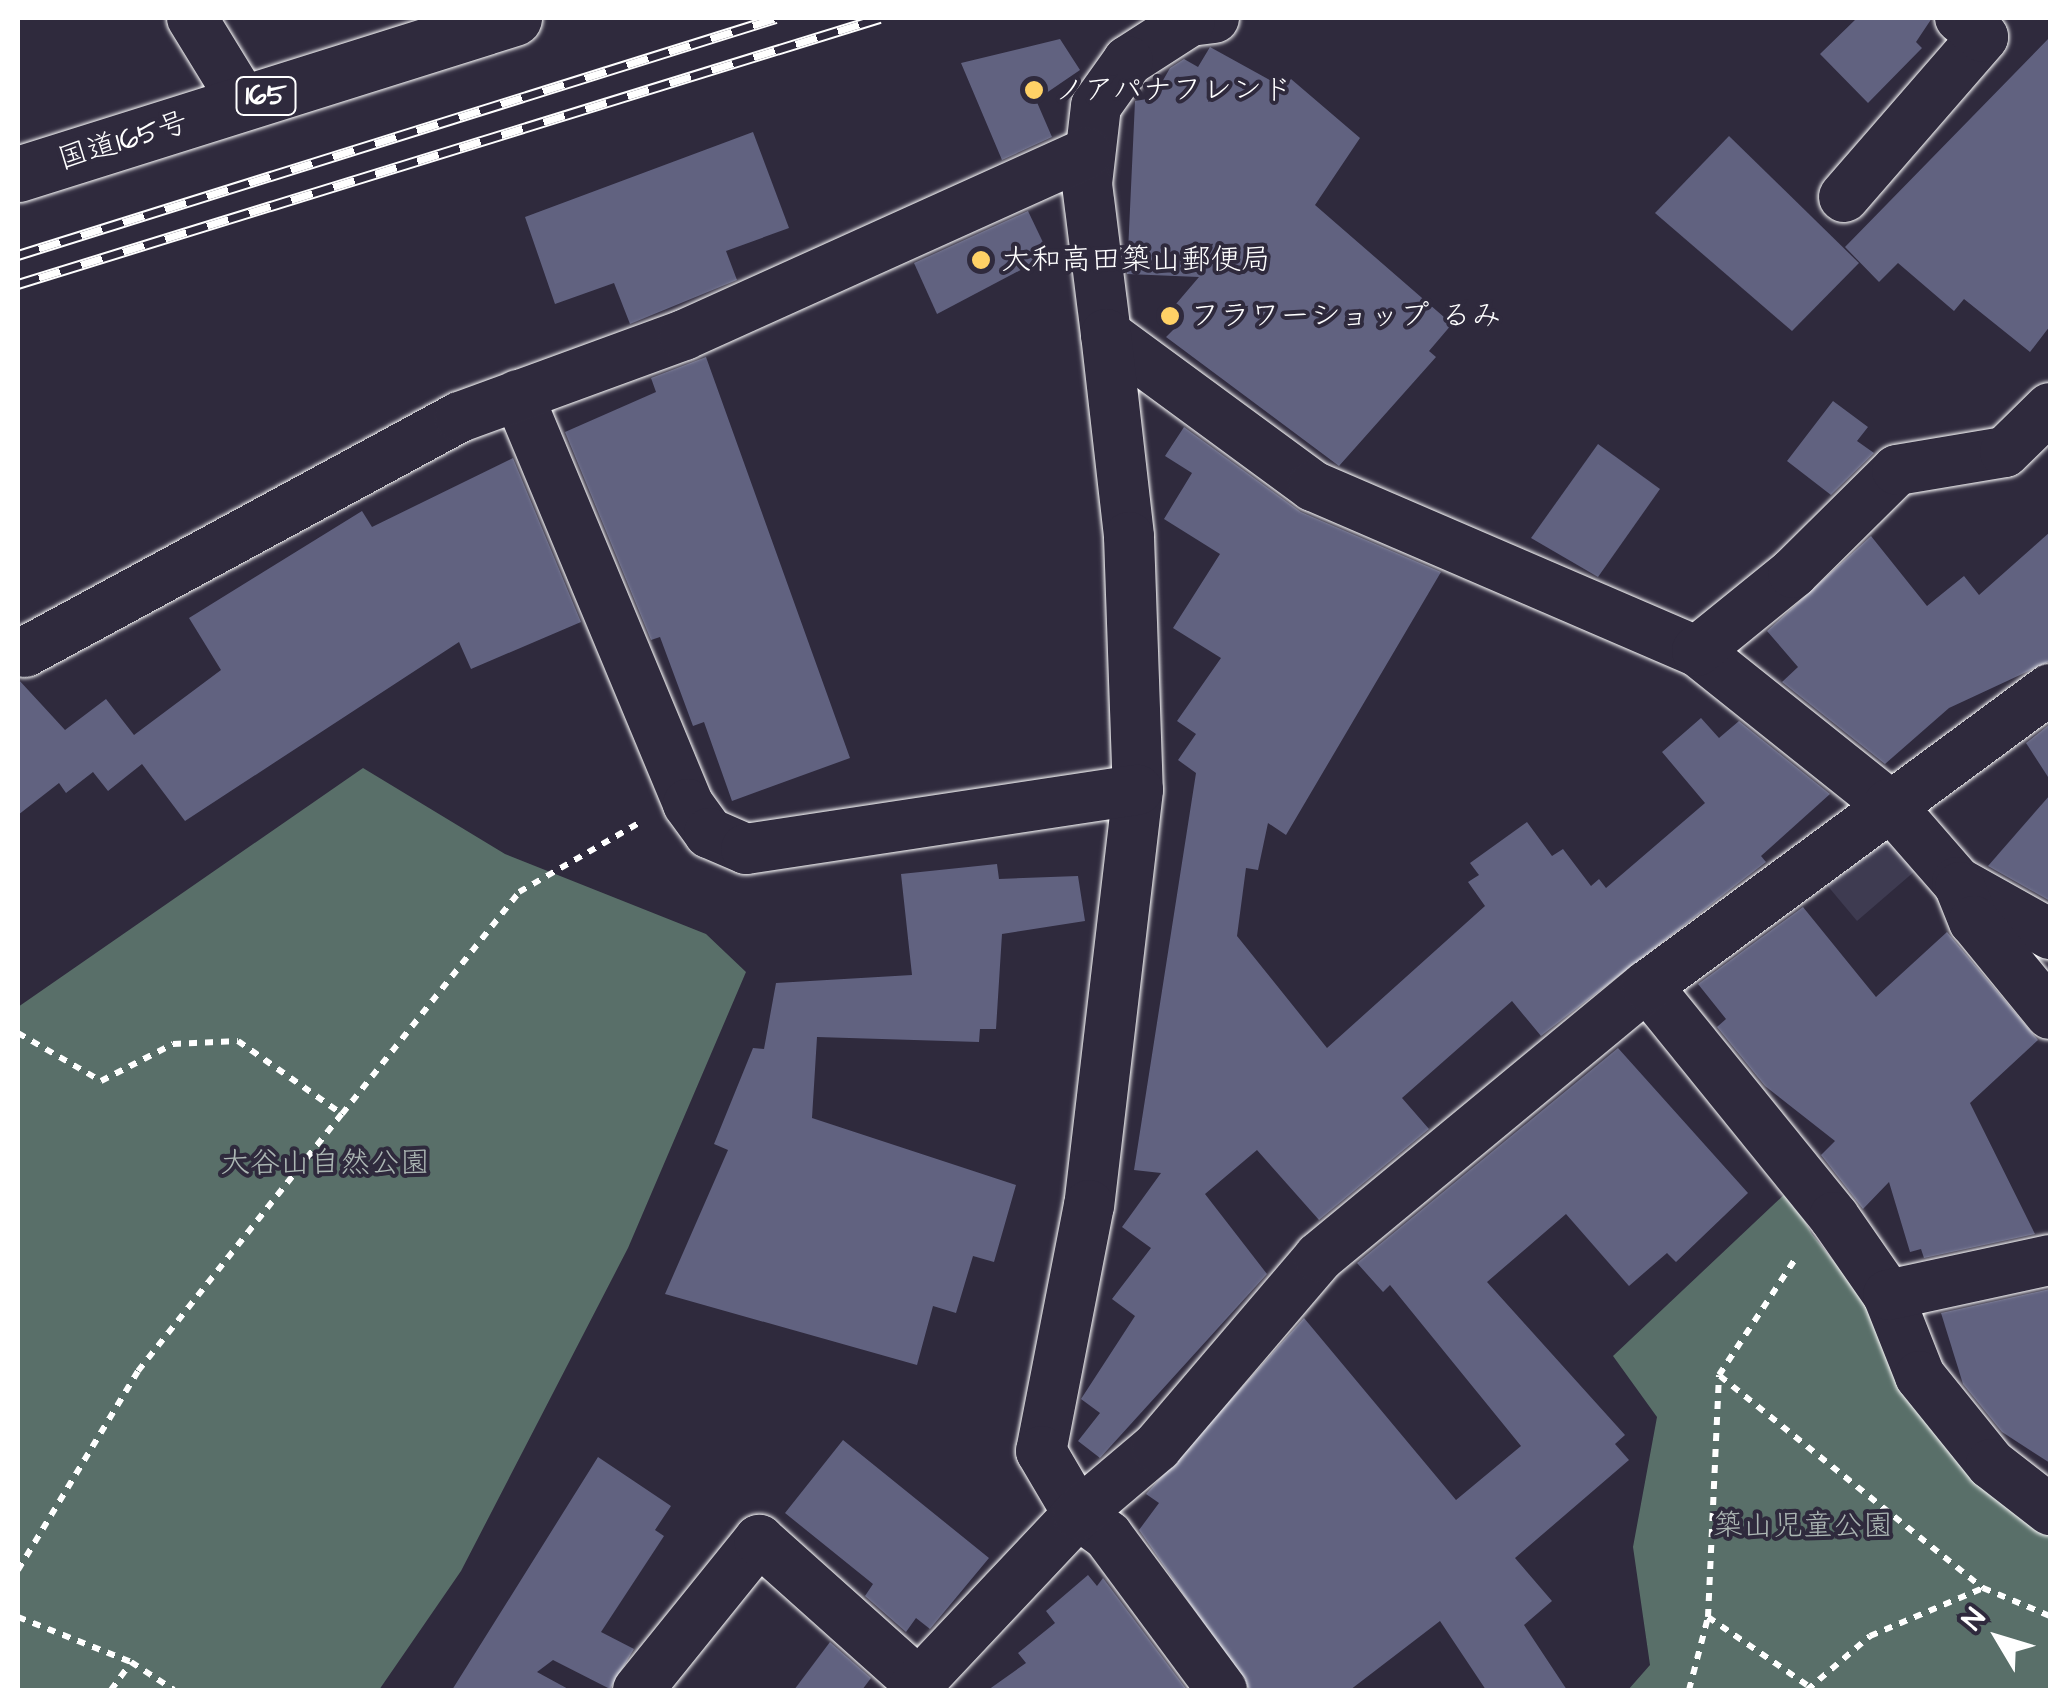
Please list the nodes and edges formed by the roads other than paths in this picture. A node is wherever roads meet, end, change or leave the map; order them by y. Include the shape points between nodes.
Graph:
1 (192, 18) edge
2 (514, 18) edge
3 (1214, 18) edge
4 (1960, 18) edge
5 (244, 103) junction
6 (1087, 153) junction
7 (18, 174) edge
8 (1844, 197) dead end
9 (1106, 334) junction
10 (518, 396) junction
11 (2050, 408) edge
12 (1697, 651) junction
13 (25, 652) dead end
14 (2050, 689) edge
15 (1138, 790) junction
16 (1889, 804) junction
17 (1958, 882) junction
18 (2050, 934) edge
19 (1647, 986) junction
20 (2050, 1014) edge
21 (2050, 1260) edge
22 (1888, 1294) junction
23 (2050, 1510) edge
24 (1078, 1514) junction
25 (916, 1687) edge
26 (638, 1690) edge
27 (1222, 1690) edge

1 - 5 street
2 - 5 highway, 国道165号 / 165
3 - 6 street via 1190,21 1128,61 1096,106
4 - 8 street via 1984,37
5 - 7 highway, 国道165号 / 165
6 - 9 street
6 - 10 street via 684,335
9 - 12 street via 1313,486
9 - 15 street via 1129,537
10 - 13 street via 460,417
10 - 15 street via 688,804 709,833 746,849
11 - 12 street via 2004,452 1898,470
12 - 16 street
14 - 16 street
15 - 24 street via 1090,1205 1040,1450
16 - 17 street
16 - 19 street
17 - 18 street
17 - 20 street via 1974,920
19 - 22 street
19 - 24 street via 1318,1257 1157,1447
21 - 22 street
22 - 23 street via 1920,1376 1991,1464
24 - 25 street
24 - 27 street via 1108,1536
25 - 26 street via 759,1540

